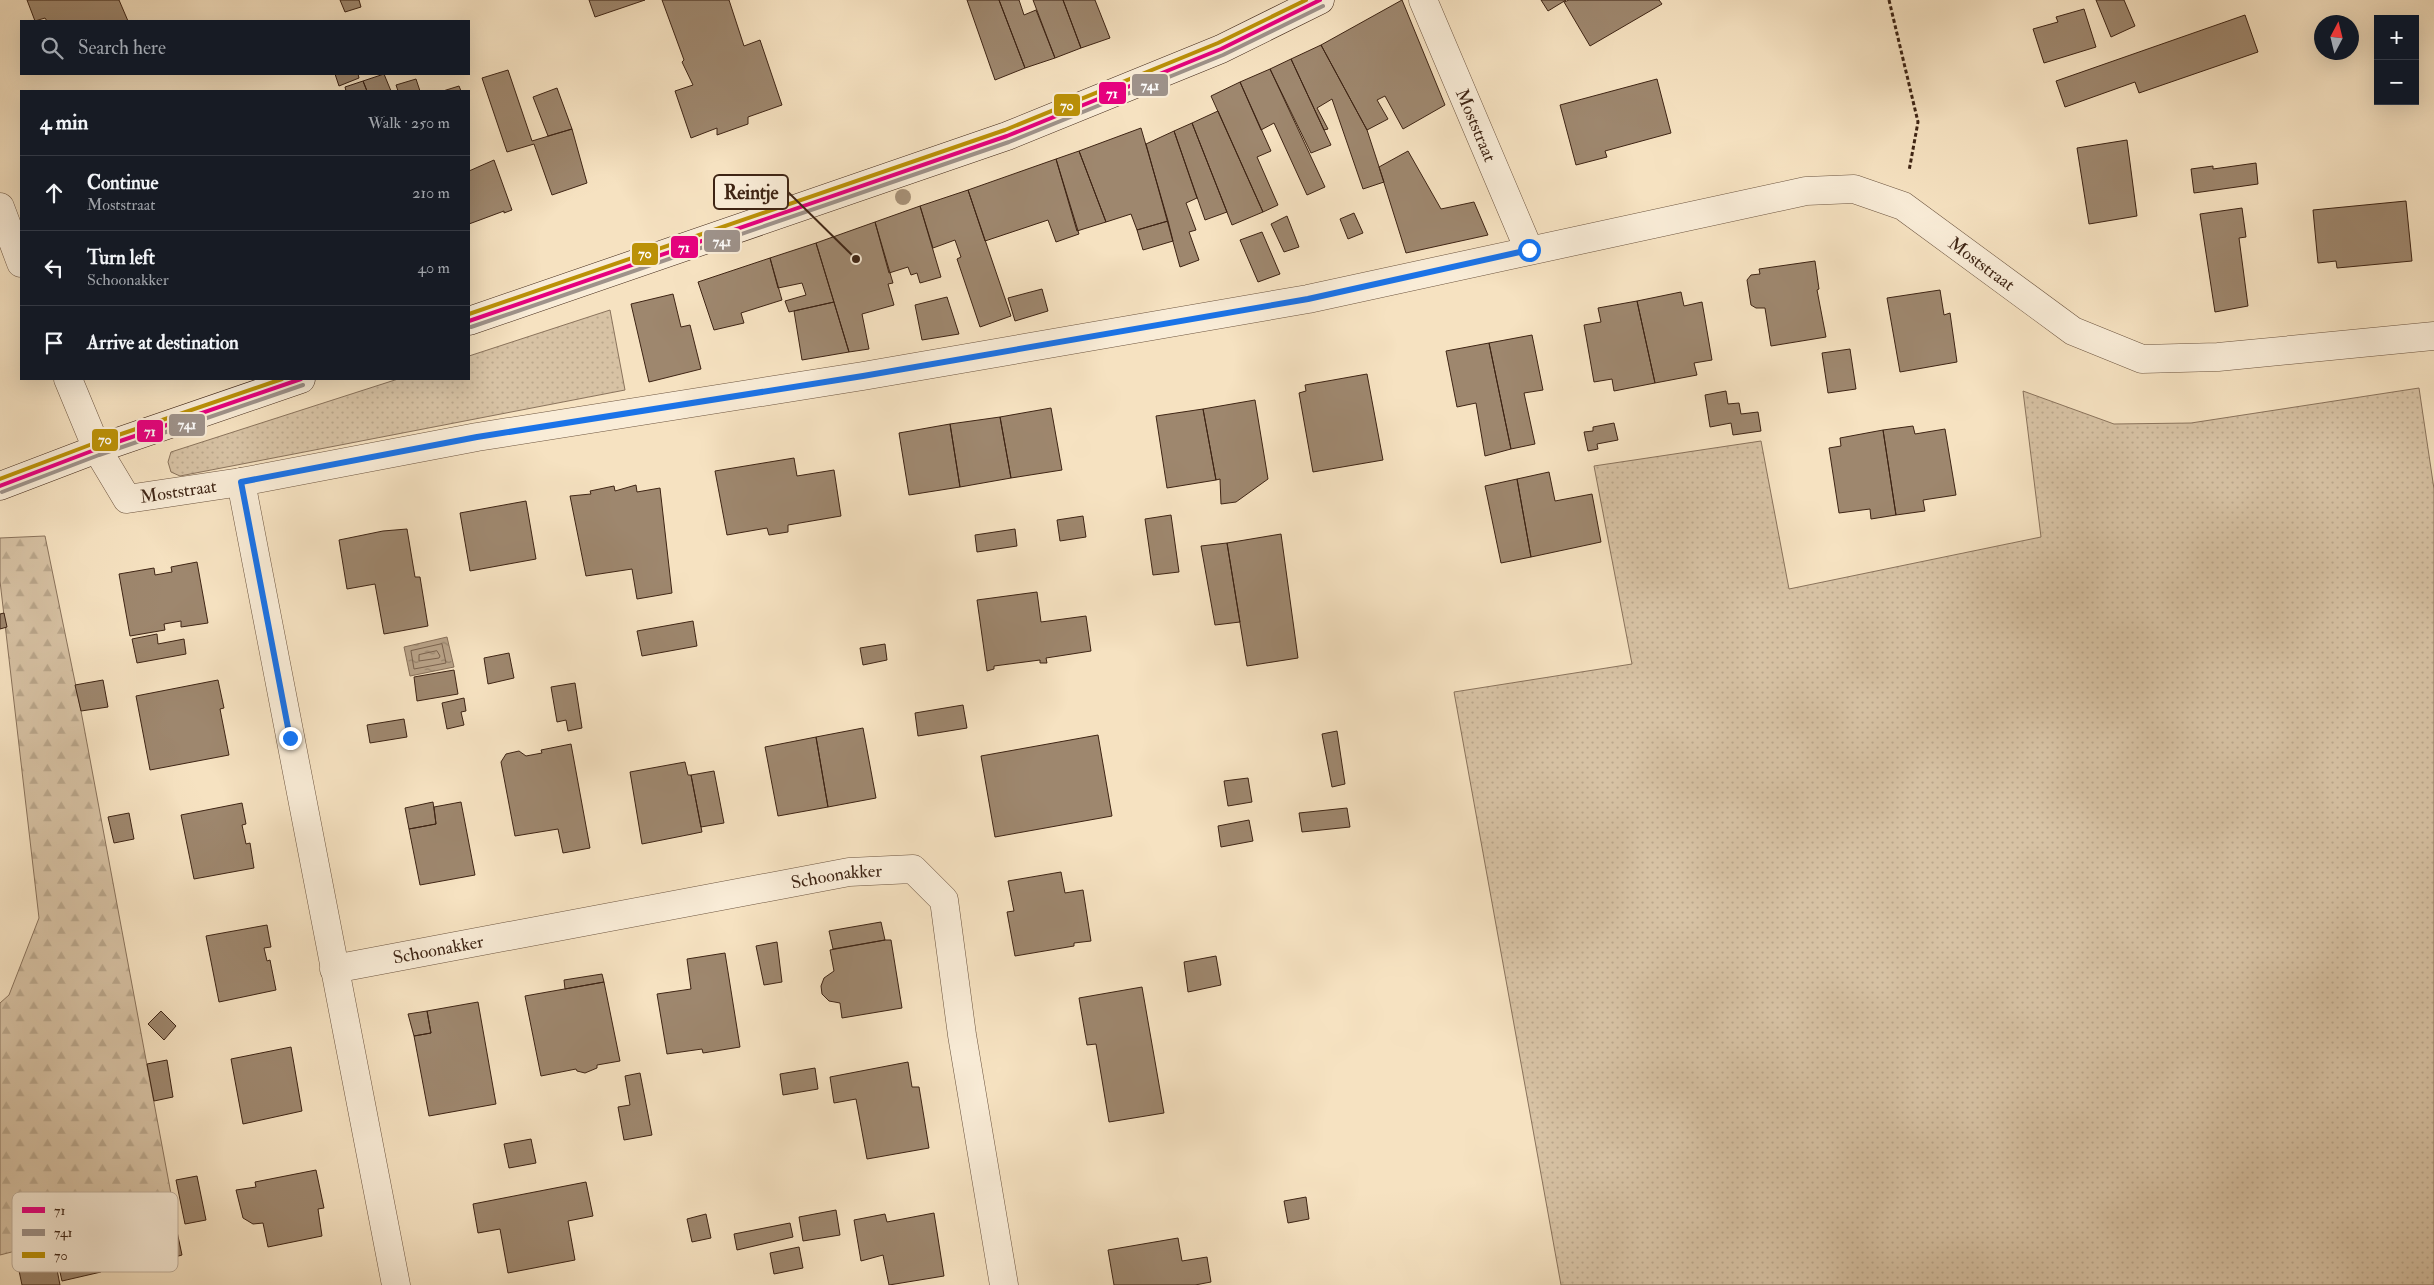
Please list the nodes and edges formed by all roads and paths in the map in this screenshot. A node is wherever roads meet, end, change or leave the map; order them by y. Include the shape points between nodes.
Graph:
1 (1320, 0) edge
2 (1423, 0) edge
3 (1889, 0) edge
4 (1903, 206) junction
5 (0, 207) edge
6 (1529, 250) junction
7 (20, 260) edge
8 (470, 321) edge
9 (2434, 336) edge
10 (68, 380) edge
11 (298, 380) edge
12 (97, 449) junction
13 (241, 482) junction
14 (0, 486) edge
15 (334, 970) junction
16 (396, 1285) edge
17 (1004, 1285) edge

1 - 8 street via 1221,49 1007,136
2 - 6 street, Moststraat
3 - 4 path via 1918,122
4 - 6 street, Moststraat via 1854,189 1806,190
4 - 9 street, Moststraat via 2073,331 2142,359 2218,357
5 - 7 street
6 - 13 street, Moststraat via 1308,299 854,378 477,437
10 - 12 street
11 - 12 street
12 - 13 street, Moststraat via 127,499
12 - 14 street
13 - 15 street
15 - 16 street
15 - 17 street, Schoonakker via 840,873 913,869 944,900 962,1035

